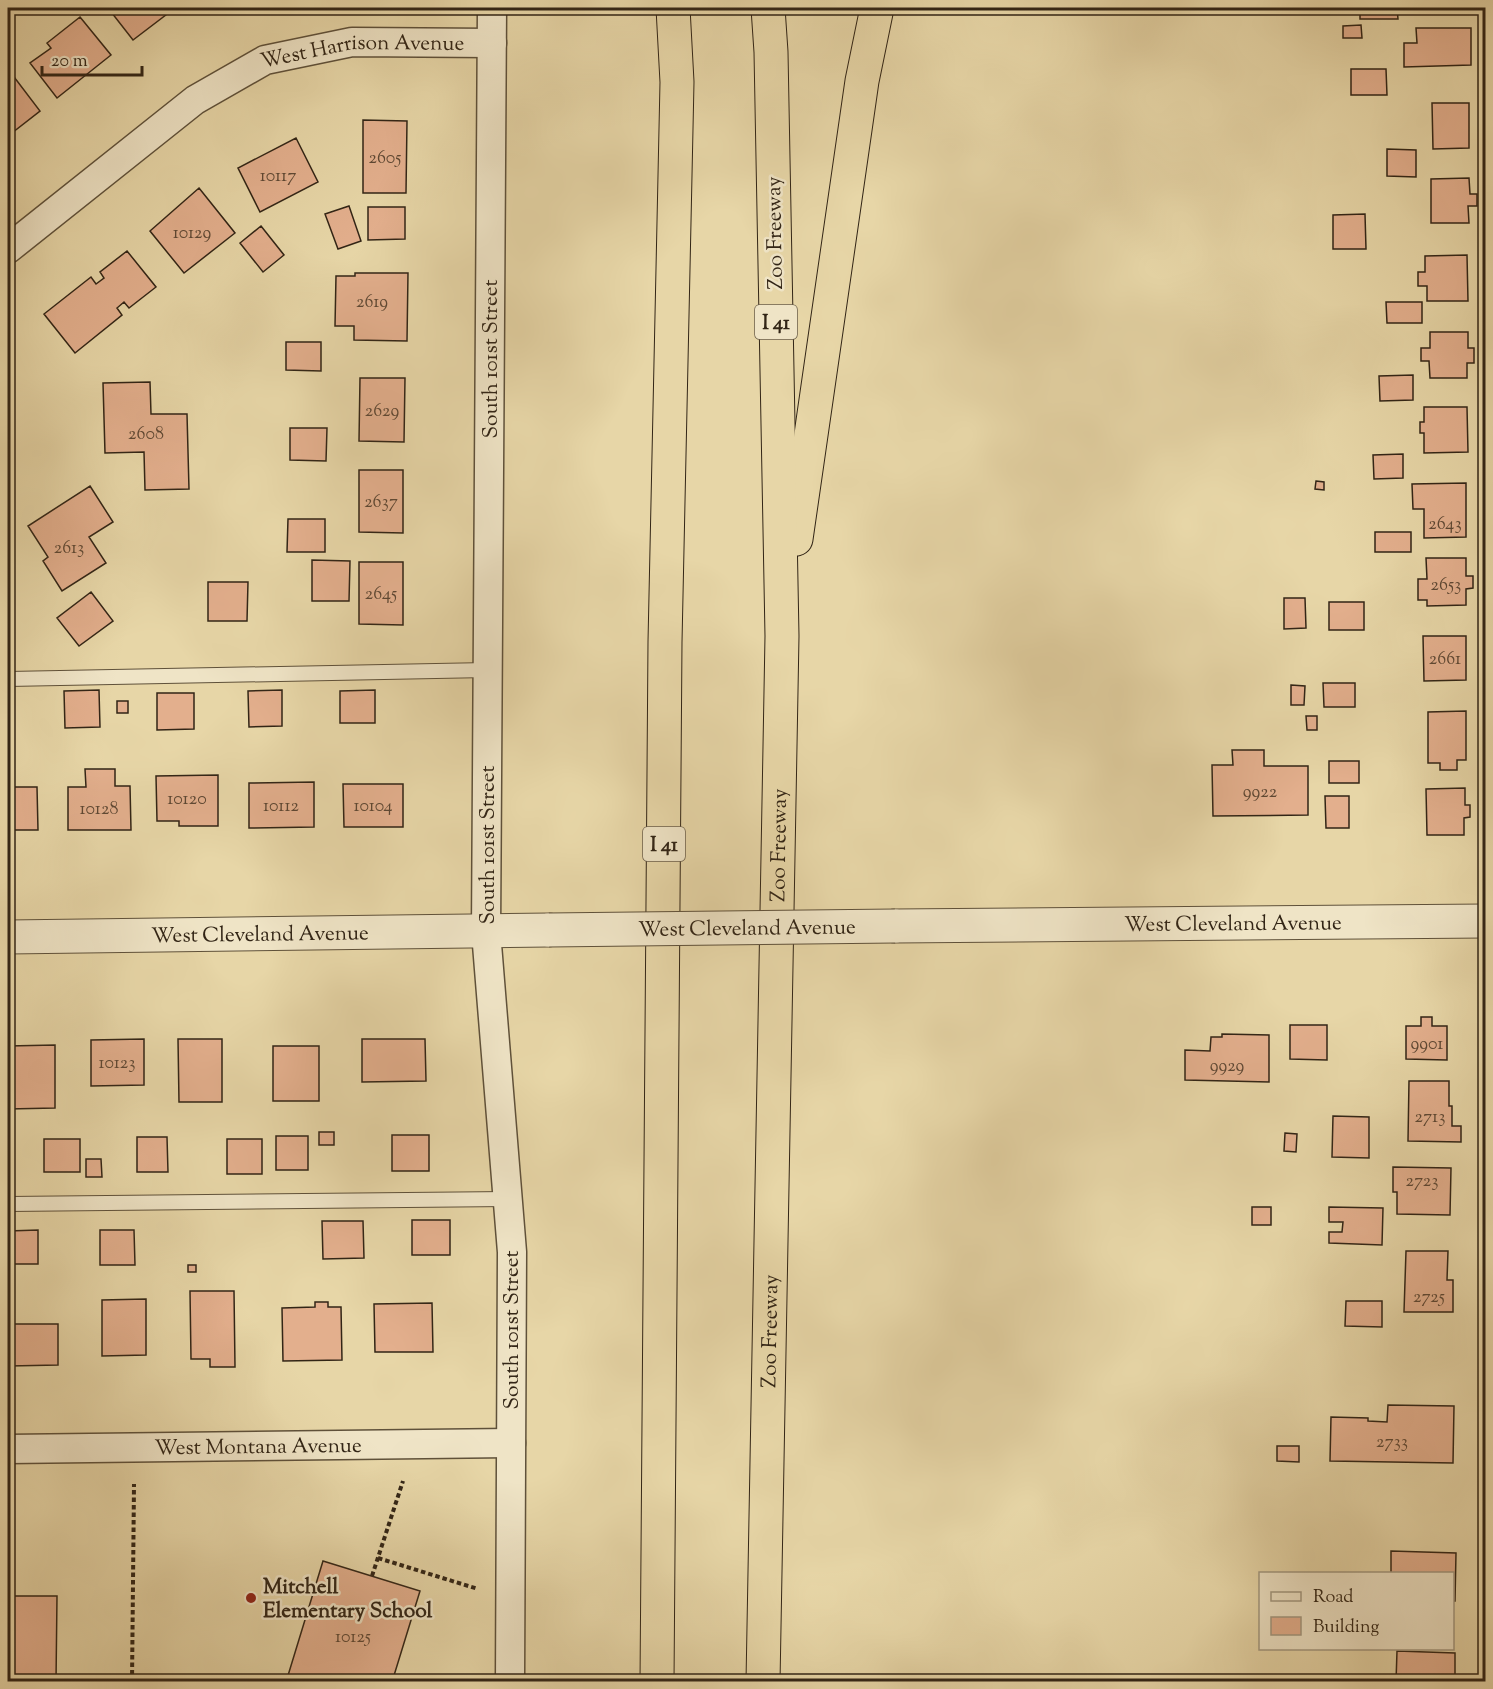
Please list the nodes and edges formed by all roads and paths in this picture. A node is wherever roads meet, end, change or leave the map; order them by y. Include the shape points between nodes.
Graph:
1 (492, 8) edge
2 (673, 8) edge
3 (768, 8) edge
4 (877, 8) edge
5 (492, 43) junction
6 (8, 249) edge
7 (782, 636) junction
8 (488, 670) junction
9 (8, 679) edge
10 (1485, 921) edge
11 (486, 932) junction
12 (8, 937) edge
13 (508, 1198) junction
14 (8, 1204) edge
15 (511, 1443) junction
16 (8, 1449) edge
17 (403, 1481) dead end
18 (134, 1484) dead end
19 (9, 1485) dead end
20 (378, 1558) junction
21 (8, 1575) edge
22 (372, 1576) dead end
23 (8, 1588) edge
24 (478, 1589) dead end
25 (132, 1682) edge
26 (510, 1682) edge
27 (657, 1682) edge
28 (763, 1682) edge

1 - 5 street, South 101st Street
2 - 27 highway, I 41 via 677,82 665,642
3 - 7 highway, Zoo Freeway / I 41
4 - 7 highway via 862,81
5 - 6 street, West Harrison Avenue via 352,42 265,60 195,100
5 - 8 street, South 101st Street
7 - 28 highway, Zoo Freeway / I 41
8 - 9 lane
8 - 11 street, South 101st Street
10 - 11 street, West Cleveland Avenue, bridge
11 - 12 street, West Cleveland Avenue
11 - 13 street, South 101st Street
13 - 14 lane
13 - 15 street, South 101st Street via 512,1252
15 - 16 street, West Montana Avenue
15 - 26 street, South 101st Street
17 - 20 path
18 - 25 path
19 - 21 path
20 - 22 path
20 - 24 path
21 - 23 path

